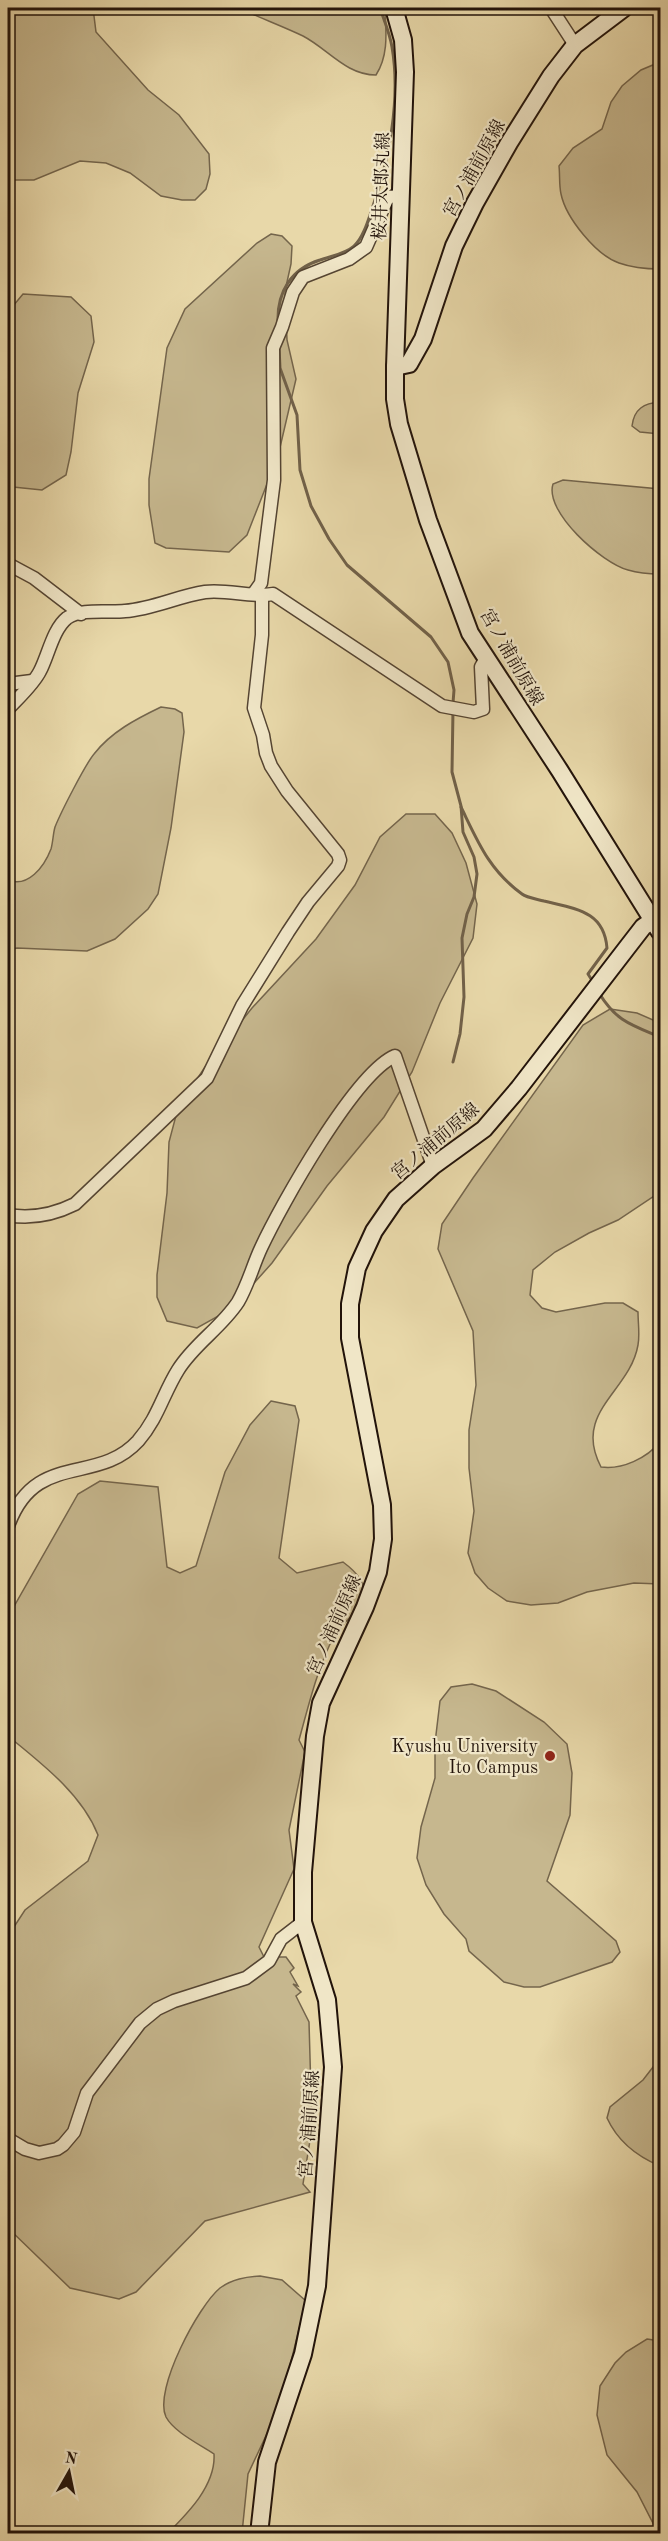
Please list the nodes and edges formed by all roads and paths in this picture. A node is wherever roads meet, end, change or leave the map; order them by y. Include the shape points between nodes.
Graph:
1 (394, 8) edge
2 (551, 8) edge
3 (624, 8) edge
4 (576, 45) junction
5 (400, 196) junction
6 (395, 367) junction
7 (8, 564) edge
8 (258, 595) junction
9 (81, 614) junction
10 (486, 658) junction
11 (32, 681) junction
12 (8, 684) edge
13 (8, 709) edge
14 (657, 926) edge
15 (433, 1166) junction
16 (8, 1215) edge
17 (8, 1526) edge
18 (303, 1922) junction
19 (8, 2139) edge
20 (258, 2534) edge

1 - 5 main road, 桜井太郎丸線 via 403,39 405,72
2 - 4 street
3 - 4 main road, 宮ノ浦前原線
4 - 6 main road, 宮ノ浦前原線 via 551,76 475,203 454,246 423,339 409,364
5 - 6 main road, 桜井太郎丸線
5 - 8 street via 388,197 366,247 349,259 303,277 292,292 273,348 274,480
6 - 10 main road, 宮ノ浦前原線 via 394,399 399,424 428,520 471,633
7 - 9 street via 34,578
8 - 9 street via 207,592 127,611
8 - 10 street via 273,594 442,706 474,712 483,709 481,667
8 - 16 street via 262,635 254,708 266,753 287,791 338,854 339,866 288,932 242,1006 207,1078 75,1204 51,1214
9 - 11 street via 62,624
10 - 14 main road, 宮ノ浦前原線
11 - 12 street
11 - 13 street
14 - 15 main road, 宮ノ浦前原線 via 643,927 484,1129
15 - 17 street via 395,1056 378,1066 338,1117 261,1246 237,1302 178,1369 156,1415 138,1440 111,1460 45,1479 25,1495
15 - 18 main road, 宮ノ浦前原線 via 396,1199 374,1231 357,1268 350,1304 350,1338 382,1505 383,1539 378,1572 365,1607 321,1703 303,1872
18 - 19 street via 280,1939 269,1961 246,1978 174,2001 140,2023 87,2093 74,2132 63,2145 39,2153
18 - 20 main road, 宮ノ浦前原線 via 327,2000 333,2067 317,2286 303,2354 267,2462

